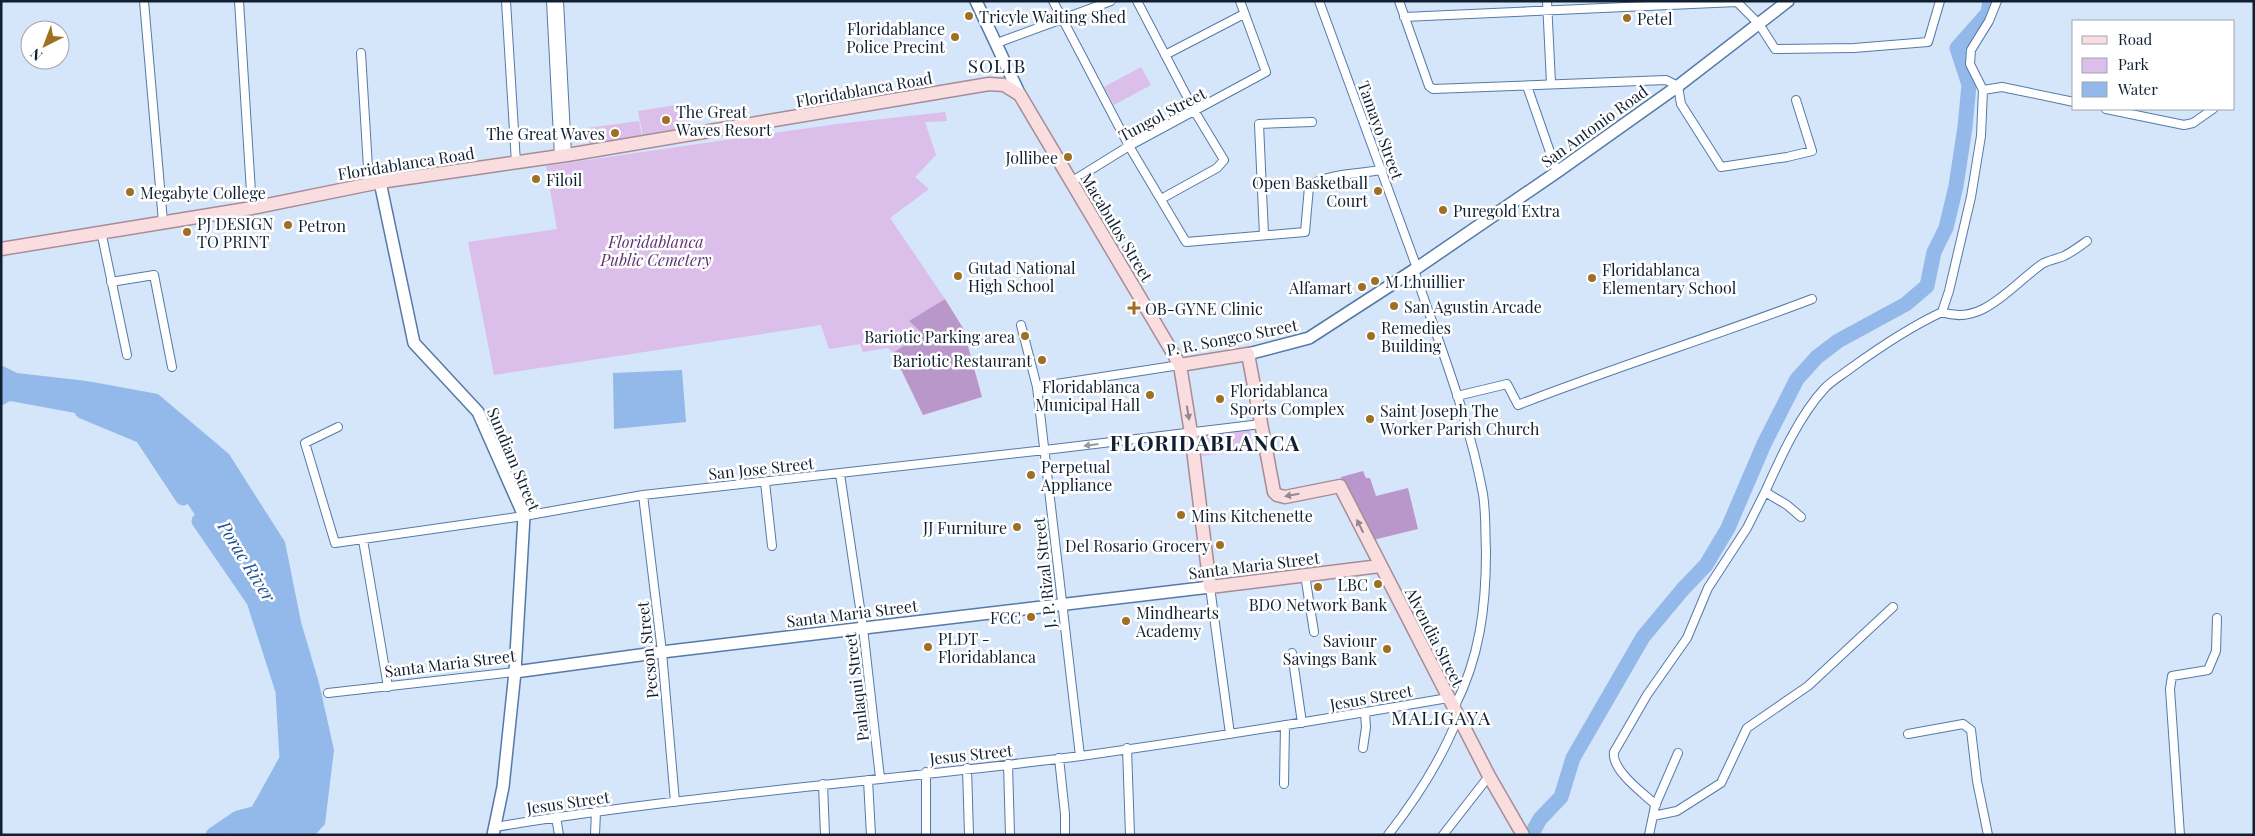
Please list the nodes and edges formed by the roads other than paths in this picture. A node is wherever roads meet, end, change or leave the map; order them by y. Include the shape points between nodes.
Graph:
1 (144, 1) edge
2 (239, 1) edge
3 (506, 1) edge
4 (551, 1) edge
5 (559, 1) edge
6 (976, 1) edge
7 (1053, 1) edge
8 (1111, 1) edge
9 (1137, 1) edge
10 (1240, 1) edge
11 (1319, 1) edge
12 (1399, 1) edge
13 (1547, 1) edge
14 (1788, 1) edge
15 (1940, 1) edge
16 (1997, 1) edge
17 (1547, 10) junction
18 (1244, 14) junction
19 (1404, 17) junction
20 (1062, 19) junction
21 (1759, 24) junction
22 (997, 43) junction
23 (361, 52) dead end
24 (1165, 55) junction
25 (1551, 84) junction
26 (1528, 86) junction
27 (1678, 86) junction
28 (1983, 90) junction
29 (1020, 95) junction
30 (1796, 100) dead end
31 (2072, 102) edge
32 (2111, 110) edge
33 (2212, 110) edge
34 (1194, 112) junction
35 (1312, 122) dead end
36 (1129, 146) junction
37 (563, 156) junction
38 (516, 162) junction
39 (1382, 170) junction
40 (1557, 172) junction
41 (1070, 182) junction
42 (374, 183) junction
43 (1161, 199) junction
44 (252, 208) junction
45 (163, 222) junction
46 (101, 231) junction
47 (1264, 234) junction
48 (2088, 242) dead end
49 (1, 249) edge
50 (1416, 269) junction
51 (111, 282) junction
52 (1812, 299) dead end
53 (1942, 312) junction
54 (1021, 325) dead end
55 (1248, 354) junction
56 (128, 355) dead end
57 (1180, 365) junction
58 (172, 367) dead end
59 (1037, 388) junction
60 (1457, 396) junction
61 (1261, 424) junction
62 (338, 427) dead end
63 (1191, 433) junction
64 (1045, 450) junction
65 (840, 474) junction
66 (765, 482) junction
67 (1766, 492) junction
68 (643, 495) junction
69 (524, 516) junction
70 (1801, 517) dead end
71 (363, 540) junction
72 (772, 546) dead end
73 (1380, 566) junction
74 (1305, 575) junction
75 (1210, 587) junction
76 (1061, 605) junction
77 (1892, 607) dead end
78 (2217, 618) dead end
79 (863, 628) junction
80 (1314, 632) dead end
81 (662, 652) junction
82 (1292, 652) dead end
83 (515, 672) junction
84 (388, 687) junction
85 (328, 693) dead end
86 (1365, 713) junction
87 (1458, 716) junction
88 (1302, 723) junction
89 (1286, 725) junction
90 (1230, 734) junction
91 (1908, 734) dead end
92 (1127, 748) junction
93 (1363, 748) dead end
94 (1678, 753) dead end
95 (1080, 756) junction
96 (1059, 758) junction
97 (1008, 764) junction
98 (967, 768) junction
99 (926, 772) junction
100 (1489, 776) junction
101 (880, 778) junction
102 (868, 780) junction
103 (823, 784) junction
104 (1284, 784) dead end
105 (675, 802) junction
106 (1656, 804) junction
107 (596, 811) junction
108 (1653, 816) junction
109 (556, 817) junction
110 (494, 831) edge
111 (1520, 831) edge
112 (559, 835) edge
113 (596, 835) edge
114 (825, 835) edge
115 (871, 835) edge
116 (926, 835) edge
117 (969, 835) edge
118 (1010, 835) edge
119 (1065, 835) edge
120 (1130, 835) edge
121 (1388, 835) edge
122 (1443, 835) edge
123 (1649, 835) edge
124 (1988, 835) edge
125 (2180, 835) edge

1 - 45 street
2 - 44 street
3 - 38 street
4 - 37 street
5 - 37 street
6 - 22 street
7 - 20 street
8 - 20 street
9 - 24 street
10 - 18 street
11 - 39 street, Tamayo Street
12 - 19 street
13 - 17 street
14 - 21 street, San Antonio Road
15 - 21 street via 1928,42 1854,48 1775,49
16 - 28 street via 1971,50 1970,64
17 - 19 street
17 - 21 street via 1737,2
17 - 25 street
18 - 24 street
18 - 34 street, Tungol Street via 1266,72
19 - 26 street via 1429,86
20 - 22 street
20 - 36 street
21 - 27 street, San Antonio Road
22 - 29 street
23 - 42 street
24 - 34 street
25 - 26 street
25 - 27 street via 1666,80
26 - 40 street
27 - 30 street via 1681,104 1721,167 1812,151
27 - 40 street, San Antonio Road
28 - 31 street via 2002,86
28 - 53 street via 1981,136 1971,197
29 - 37 main road, Floridablanca Road via 1004,85 989,84
29 - 41 main road, Macabulos Street
32 - 33 street via 2184,126 2193,124
34 - 36 street, Tungol Street
34 - 43 street via 1224,160 1217,168
35 - 47 street via 1259,124
36 - 41 street, Tungol Street
36 - 43 street
37 - 38 main road, Floridablanca Road
38 - 42 main road, Floridablanca Road
39 - 47 street via 1313,183 1304,232
39 - 50 street, Tamayo Street
40 - 50 street, San Antonio Road
41 - 57 main road, Macabulos Street
42 - 44 main road, Floridablanca Road
42 - 69 street, Sundiam Street via 414,344 478,412
43 - 47 street via 1186,242
44 - 45 main road, Floridablanca Road
45 - 46 main road, Floridablanca Road
46 - 49 main road, Floridablanca Road
46 - 51 street
48 - 53 street via 2044,263 1983,309 1955,316
50 - 55 street, P. R. Songco Street via 1308,338
50 - 60 street, Tamayo Street
51 - 56 street
51 - 58 street via 154,275
52 - 60 street via 1518,405 1507,384
53 - 67 street via 1884,345 1824,389 1792,436
54 - 59 street, J. P. Rizal Street
55 - 57 main road, P. R. Songco Street
55 - 61 main road
57 - 59 street, P. R. Songco Street
57 -> 63 main road, Macabulos Street
59 - 64 street, J. P. Rizal Street
60 - 87 street, Tamayo Street via 1483,495 1486,587 1482,626
61 - 63 street, San Jose Street
73 -> 61 main road, Alvendia Street via 1340,486 1277,495 1272,488
62 - 71 street, San Jose Street via 305,443 335,543
63 -> 64 street, San Jose Street
63 - 75 main road, Macabulos Street
64 - 65 street, San Jose Street
64 - 76 street, J. P. Rizal Street
65 - 66 street, San Jose Street
65 - 79 street, Panlaqui Street
66 - 68 street, San Jose Street
66 - 72 street
67 - 70 street
67 - 106 street via 1708,588 1688,638 1647,695 1614,752 1617,768
68 - 69 street, San Jose Street
68 - 81 street, Pecson Street
69 - 71 street, San Jose Street
69 - 83 street, Sundiam Street
71 - 84 street
73 - 74 main road, Santa Maria Street
73 - 87 main road, Alvendia Street
74 - 75 main road, Santa Maria Street
74 - 80 street
75 - 76 street, Santa Maria Street
75 - 90 street, Macabulos Street
76 - 79 street, Santa Maria Street
76 - 95 street, J. P. Rizal Street
77 - 108 street via 1808,686 1747,728 1721,783 1676,811
78 - 125 street via 2216,651 2208,670 2172,676 2170,689
79 - 81 street, Santa Maria Street
79 - 101 street, Panlaqui Street
81 - 83 street, Santa Maria Street
81 - 105 street, Pecson Street
82 - 88 street
83 - 84 street, Santa Maria Street
83 - 110 street, Sundiam Street via 503,787
84 - 85 street, Santa Maria Street
86 - 87 street, Jesus Street
86 - 88 street, Jesus Street
86 - 93 street
87 - 100 main road, Alvendia Street
87 - 121 street, Tamayo Street via 1441,755 1411,805
88 - 89 street, Jesus Street
89 - 90 street, Jesus Street
89 - 104 street
90 - 92 street, Jesus Street
91 - 124 street via 1962,724 1971,730
92 - 95 street, Jesus Street
92 - 120 street
94 - 106 street
95 - 96 street, Jesus Street
96 - 97 street, Jesus Street
96 - 119 street
97 - 98 street, Jesus Street
97 - 118 street
98 - 99 street, Jesus Street
98 - 117 street
99 - 101 street, Jesus Street
99 - 116 street
100 - 111 main road, Alvendia Street
100 - 122 street
101 - 102 street, Jesus Street
102 - 103 street, Jesus Street
102 - 115 street
103 - 105 street, Jesus Street
103 - 114 street
105 - 107 street, Jesus Street
106 - 108 street
107 - 109 street, Jesus Street
107 - 113 street
108 - 123 street
109 - 110 street, Jesus Street
109 - 112 street

